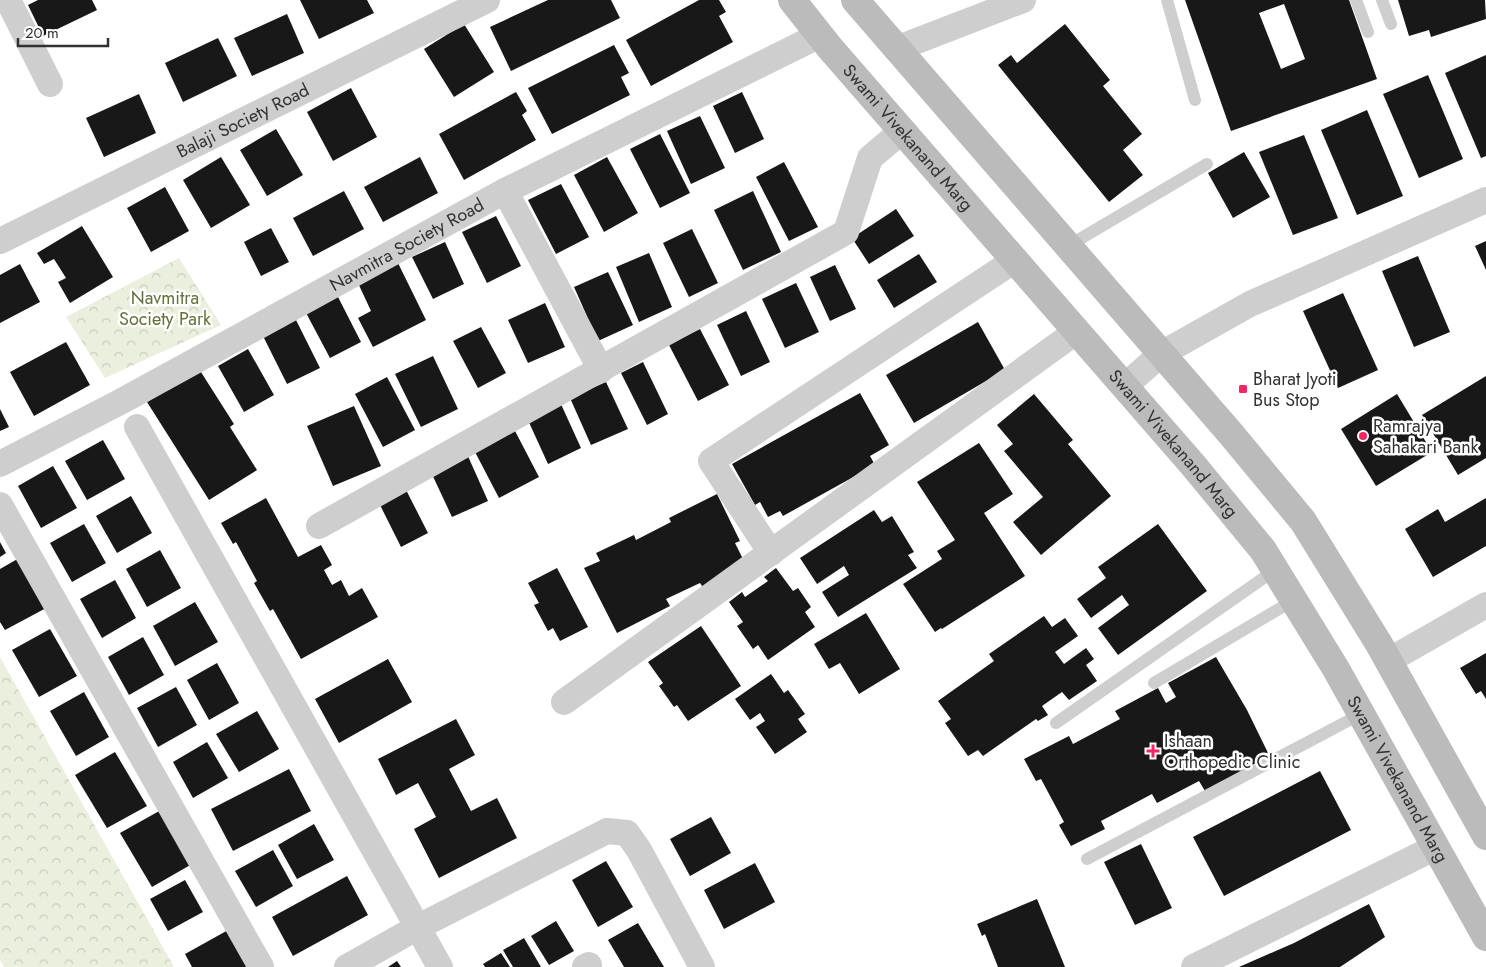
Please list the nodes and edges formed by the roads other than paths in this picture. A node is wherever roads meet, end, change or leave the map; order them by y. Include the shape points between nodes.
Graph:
1 (8, 0) edge
2 (487, 0) edge
3 (792, 0) edge
4 (855, 0) edge
5 (1023, 0) edge
6 (1167, 0) edge
7 (1356, 0) edge
8 (1382, 0) edge
9 (1391, 24) dead end
10 (1368, 32) dead end
11 (820, 35) junction
12 (896, 49) junction
13 (50, 84) dead end
14 (1195, 100) dead end
15 (902, 131) junction
16 (1207, 164) dead end
17 (505, 191) junction
18 (1486, 200) edge
19 (0, 241) edge
20 (1068, 246) junction
21 (1015, 260) junction
22 (1077, 332) junction
23 (1162, 354) junction
24 (601, 370) junction
25 (1125, 386) junction
26 (137, 427) dead end
27 (0, 464) edge
28 (0, 505) edge
29 (319, 526) dead end
30 (770, 553) junction
31 (1275, 570) junction
32 (1294, 600) junction
33 (1486, 605) edge
34 (1388, 661) junction
35 (1154, 683) dead end
36 (564, 702) dead end
37 (1361, 714) junction
38 (1056, 723) dead end
39 (1486, 836) edge
40 (1436, 847) junction
41 (1087, 859) dead end
42 (418, 927) junction
43 (1486, 937) edge
44 (261, 967) edge
45 (347, 967) edge
46 (440, 967) edge
47 (702, 967) edge
48 (1194, 967) edge

1 - 13 street
2 - 19 street, Balaji Society Road
3 - 11 main road, Swami Vivekanand Marg
4 - 12 main road
5 - 12 street
6 - 14 lane
7 - 10 lane
8 - 9 lane
11 - 15 main road, Swami Vivekanand Marg
11 - 17 street, Navmitra Society Road
12 - 20 main road
15 - 21 main road, Swami Vivekanand Marg
15 - 24 street via 870,158 846,232
16 - 20 lane
17 - 24 street
17 - 27 street, Navmitra Society Road via 122,401
18 - 23 street via 1250,304
20 - 23 main road
21 - 22 main road, Swami Vivekanand Marg
21 - 30 street via 711,461
22 - 25 main road, Swami Vivekanand Marg
22 - 30 street
23 - 25 street
23 - 34 main road via 1304,522
24 - 29 street
25 - 31 main road, Swami Vivekanand Marg via 1194,465 1263,550
26 - 42 street
28 - 44 street
30 - 36 street
31 - 32 main road, Swami Vivekanand Marg
31 - 38 lane
32 - 35 lane
32 - 37 main road, Swami Vivekanand Marg
33 - 34 street
34 - 39 main road via 1475,808
37 - 40 main road, Swami Vivekanand Marg
37 - 41 lane
40 - 43 main road, Swami Vivekanand Marg
40 - 48 street
42 - 45 street
42 - 46 street
42 - 47 street via 607,832 627,833

